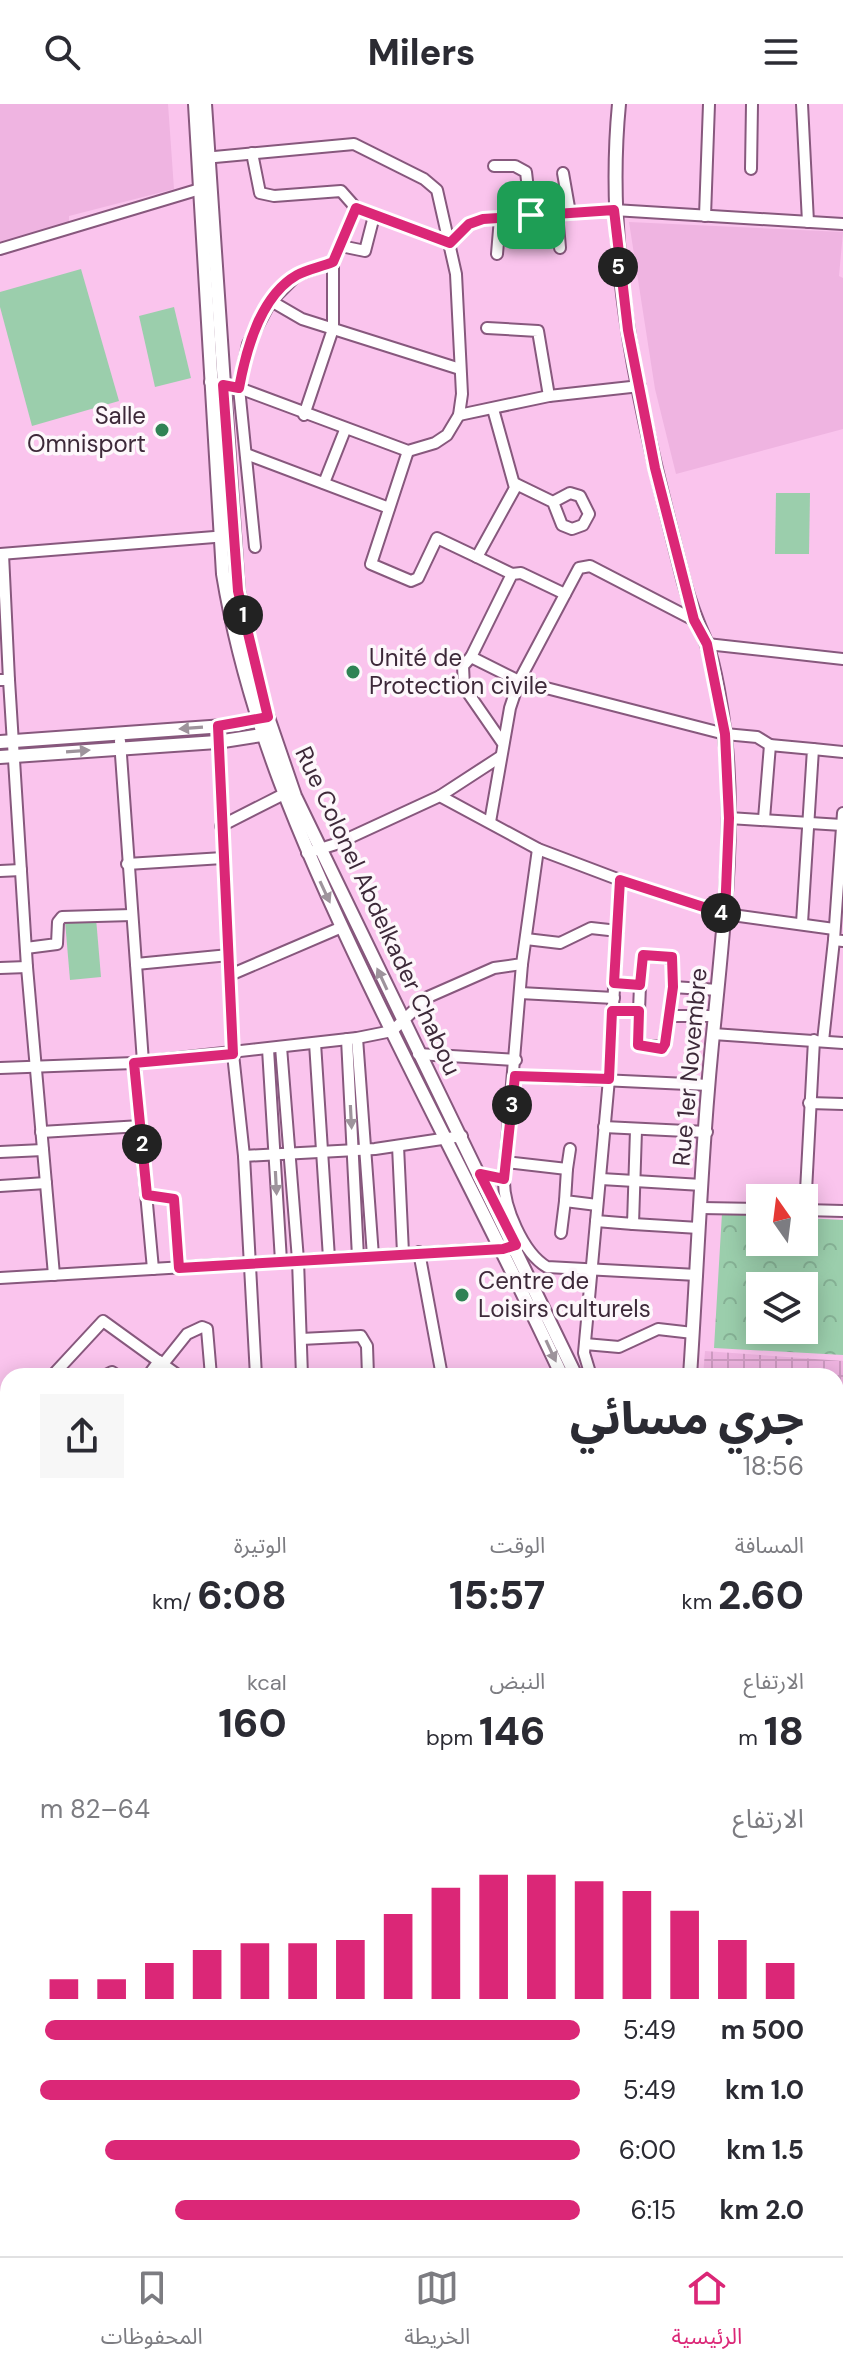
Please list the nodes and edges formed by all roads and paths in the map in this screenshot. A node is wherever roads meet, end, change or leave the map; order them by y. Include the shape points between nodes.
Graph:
1 (195, 104) edge
2 (205, 104) edge
3 (619, 104) edge
4 (709, 104) edge
5 (752, 104) edge
6 (802, 104) edge
7 (252, 153) junction
8 (203, 158) junction
9 (494, 166) dead end
10 (751, 169) dead end
11 (563, 173) dead end
12 (200, 189) junction
13 (356, 208) junction
14 (614, 210) junction
15 (557, 213) junction
16 (570, 213) junction
17 (531, 215) junction
18 (374, 216) junction
19 (705, 216) junction
20 (500, 218) junction
21 (808, 222) junction
22 (843, 224) edge
23 (450, 243) junction
24 (341, 246) junction
25 (560, 248) dead end
26 (0, 249) edge
27 (497, 254) dead end
28 (333, 262) junction
29 (271, 301) junction
30 (487, 328) dead end
31 (333, 329) junction
32 (460, 369) junction
33 (217, 384) junction
34 (640, 386) junction
35 (239, 388) junction
36 (549, 396) junction
37 (493, 409) junction
38 (304, 415) junction
39 (459, 415) junction
40 (345, 430) junction
41 (408, 451) junction
42 (246, 454) junction
43 (324, 483) junction
44 (516, 484) junction
45 (553, 502) dead end
46 (389, 508) junction
47 (226, 536) junction
48 (255, 547) dead end
49 (2, 554) edge
50 (477, 557) junction
51 (512, 574) junction
52 (565, 594) junction
53 (2, 610) edge
54 (694, 620) junction
55 (707, 644) junction
56 (471, 657) junction
57 (843, 659) edge
58 (4, 680) edge
59 (519, 681) junction
60 (262, 719) junction
61 (218, 726) junction
62 (120, 733) junction
63 (725, 734) junction
64 (267, 735) junction
65 (6, 742) edge
66 (217, 742) junction
67 (502, 742) junction
68 (770, 745) junction
69 (121, 748) junction
70 (813, 749) junction
71 (843, 752) edge
72 (6, 756) edge
73 (500, 757) junction
74 (282, 795) junction
75 (440, 796) junction
76 (843, 813) edge
77 (729, 818) junction
78 (764, 819) junction
79 (490, 822) junction
80 (810, 822) junction
81 (842, 825) edge
82 (221, 826) junction
83 (321, 849) junction
84 (538, 849) junction
85 (307, 853) junction
86 (223, 858) junction
87 (127, 864) junction
88 (21, 870) junction
89 (0, 871) edge
90 (620, 880) junction
91 (725, 914) junction
92 (132, 915) junction
93 (802, 923) junction
94 (342, 927) junction
95 (618, 931) junction
96 (837, 937) edge
97 (526, 939) junction
98 (26, 948) junction
99 (229, 955) junction
100 (136, 964) junction
101 (522, 964) junction
102 (27, 967) junction
103 (0, 968) edge
104 (230, 975) junction
105 (614, 983) junction
106 (640, 985) junction
107 (673, 987) junction
108 (718, 990) junction
109 (520, 993) junction
110 (614, 998) junction
111 (612, 1011) junction
112 (639, 1011) junction
113 (670, 1016) junction
114 (714, 1016) junction
115 (403, 1021) junction
116 (392, 1031) junction
117 (713, 1034) junction
118 (352, 1039) junction
119 (819, 1041) junction
120 (315, 1043) junction
121 (843, 1043) edge
122 (281, 1047) junction
123 (268, 1049) junction
124 (233, 1054) junction
125 (418, 1054) junction
126 (516, 1060) junction
127 (138, 1062) junction
128 (36, 1066) junction
129 (0, 1068) edge
130 (515, 1076) junction
131 (609, 1079) junction
132 (709, 1085) junction
133 (809, 1103) junction
134 (843, 1104) edge
135 (141, 1126) junction
136 (604, 1127) junction
137 (636, 1130) junction
138 (41, 1132) junction
139 (707, 1132) junction
140 (462, 1136) junction
141 (447, 1141) junction
142 (398, 1146) junction
143 (353, 1149) junction
144 (367, 1149) junction
145 (570, 1149) dead end
146 (43, 1150) junction
147 (291, 1151) junction
148 (323, 1151) junction
149 (0, 1152) edge
150 (274, 1153) junction
151 (244, 1156) junction
152 (506, 1162) junction
153 (567, 1169) junction
154 (480, 1174) junction
155 (504, 1179) junction
156 (601, 1179) junction
157 (634, 1180) junction
158 (46, 1183) junction
159 (805, 1184) edge
160 (702, 1185) junction
161 (0, 1186) edge
162 (147, 1195) junction
163 (565, 1201) junction
164 (597, 1205) junction
165 (701, 1208) junction
166 (746, 1209) edge
167 (818, 1210) edge
168 (843, 1211) edge
169 (596, 1221) junction
170 (633, 1224) junction
171 (699, 1228) junction
172 (561, 1233) dead end
173 (516, 1245) junction
174 (503, 1249) junction
175 (419, 1252) junction
176 (403, 1253) junction
177 (373, 1256) junction
178 (358, 1257) junction
179 (329, 1258) junction
180 (298, 1260) junction
181 (281, 1261) junction
182 (250, 1263) junction
183 (179, 1268) junction
184 (153, 1269) junction
185 (591, 1269) junction
186 (54, 1275) junction
187 (697, 1275) junction
188 (0, 1278) edge
189 (693, 1333) junction
190 (301, 1339) junction
191 (585, 1344) junction
192 (161, 1363) junction
193 (59, 1368) edge
194 (156, 1368) edge
195 (168, 1368) edge
196 (210, 1368) edge
197 (256, 1368) edge
198 (302, 1368) edge
199 (368, 1368) edge
200 (441, 1368) edge
201 (558, 1368) edge
202 (572, 1368) edge
203 (587, 1368) edge
204 (691, 1368) edge

1 - 8 main road, Rue Colonel Abdelkader Chabou
2 - 8 main road, Rue Colonel Abdelkader Chabou
3 - 14 main road, Rue 1er Novembre
4 - 19 street
5 - 10 street
6 - 21 street
7 - 8 street
7 - 13 street via 260,193 341,191
7 - 23 street via 359,146 432,184 441,197
8 - 12 main road, Rue Colonel Abdelkader Chabou
8 - 33 main road, Rue Colonel Abdelkader Chabou
9 - 17 street via 526,172
11 - 16 street
12 - 26 street
12 - 33 main road, Rue Colonel Abdelkader Chabou
13 - 18 street
13 - 24 street
14 - 16 street
14 - 19 street
14 - 34 main road, Rue 1er Novembre via 623,302
15 - 16 street
15 - 17 street
15 - 25 street
17 - 20 street
18 - 23 street
18 - 24 street via 365,251
19 - 21 street
20 - 23 street via 475,221
20 - 27 street
21 - 22 street
23 - 32 street
24 - 28 street
28 - 29 street via 297,275
28 - 31 street
29 - 31 street
29 - 35 street via 246,351
30 - 36 street via 538,331
31 - 32 street
31 - 38 street
32 - 39 street
33 - 35 street
33 - 47 main road, Rue Colonel Abdelkader Chabou
34 - 36 street
34 - 54 main road, Rue 1er Novembre
35 - 38 street
35 - 42 street
36 - 37 street
37 - 39 street
37 - 44 street
38 - 40 street
39 - 41 street via 443,439
40 - 41 street
40 - 43 street
41 - 46 street
42 - 43 street
42 - 48 street
43 - 46 street
44 - 45 street
44 - 50 street
46 - 50 street via 371,561 375,568 411,581 418,578 437,538
47 - 49 street
47 - 60 main road, Rue Colonel Abdelkader Chabou via 229,618
49 - 53 street
50 - 51 street
51 - 52 street via 521,573
51 - 56 street
52 - 54 street via 579,568 590,566
52 - 59 street
53 - 58 street
54 - 55 main road, Rue 1er Novembre
55 - 57 street
55 - 63 main road, Rue 1er Novembre
56 - 59 street
56 - 67 street via 463,666 464,687
58 - 65 street
59 - 63 street
59 - 67 street
60 - 61 main road
60 - 64 main road, Rue Colonel Abdelkader Chabou
61 -> 62 main road
61 - 66 street
62 - 65 main road
62 - 69 street
63 - 68 street via 757,737
63 - 77 main road, Rue 1er Novembre
64 - 66 main road
64 - 74 main road, Rue Colonel Abdelkader Chabou
64 - 83 main road, Rue Colonel Abdelkader Chabou
65 - 72 street
66 - 69 main road
66 - 82 street
67 - 73 street
68 - 70 street
68 - 78 street
72 -> 69 main road
69 - 87 street
70 - 71 street
70 - 80 street
72 - 88 street
73 - 75 street
73 - 79 street
74 - 82 street
74 - 85 main road, Rue Colonel Abdelkader Chabou
75 - 79 street
75 - 83 street
76 - 81 street
77 - 78 street
77 - 91 main road, Rue 1er Novembre
78 - 80 street
79 - 84 street
80 - 81 street
80 - 93 street
81 - 96 street
82 - 86 street
83 - 85 street
115 -> 83 main road, Rue Colonel Abdelkader Chabou
84 - 90 street
84 - 97 street
85 -> 94 main road, Rue Colonel Abdelkader Chabou
86 - 87 street
86 - 99 street
87 - 92 street
88 - 89 street
88 - 98 street
90 - 91 street
90 - 95 street
91 - 93 street
91 - 108 main road, Rue 1er Novembre
92 - 98 street via 62,917 57,944
92 - 100 street
93 - 96 street
94 - 104 street
94 - 116 main road, Rue Colonel Abdelkader Chabou
95 - 97 street via 591,928 560,943
95 - 105 street
96 - 119 street
97 - 101 street
98 - 102 street
99 - 100 street
99 - 104 street
100 - 127 street
101 - 109 street
101 - 115 street via 494,968 428,997
102 - 103 street
102 - 128 street
104 - 124 street
105 - 106 street
105 - 110 street
106 - 107 street via 643,955 667,955 673,960
106 - 112 street
107 - 108 street
107 - 113 street
108 - 114 main road, Rue 1er Novembre
109 - 110 street
109 - 126 street
110 - 111 street
111 - 112 street
111 - 131 street
112 - 113 street via 638,1045 662,1049
113 - 114 street
114 - 117 main road, Rue 1er Novembre
115 - 116 street
115 - 125 main road, Rue Colonel Abdelkader Chabou
116 - 118 street
116 - 141 main road, Rue Colonel Abdelkader Chabou
117 - 119 street
117 - 132 main road, Rue 1er Novembre
118 - 120 street
118 -> 143 street
118 - 144 street
119 - 121 street
119 - 133 street
120 - 122 street
120 - 148 street
122 - 123 street
122 - 147 street
123 - 124 street
123 - 150 street
124 - 127 street
124 - 151 street
125 - 126 street
125 - 140 main road, Rue Colonel Abdelkader Chabou
126 - 130 street
127 - 128 street
127 - 135 street
128 - 129 street
128 - 138 street
130 - 131 street
130 - 152 street
131 - 132 street
131 - 136 street
132 - 139 main road, Rue 1er Novembre
133 - 134 street
133 - 159 street
135 - 138 street
135 - 162 street
136 - 137 street
136 - 156 street
137 - 139 street
137 - 157 street
138 - 146 street
139 - 160 main road, Rue 1er Novembre
140 - 141 street
140 - 154 main road, Rue Colonel Abdelkader Chabou
141 - 142 street
141 - 174 main road, Rue Colonel Abdelkader Chabou
142 - 144 street
142 - 176 street
143 - 144 street
143 - 148 street
143 - 178 street
144 - 177 street
145 - 153 street
146 - 149 street
146 - 158 street
147 - 148 street
147 - 150 street
147 - 180 street
148 - 179 street
150 - 151 street
150 -> 181 street
151 - 182 street
152 - 153 street
152 - 155 street
153 - 163 street
154 - 155 street
154 - 173 main road, Rue Colonel Abdelkader Chabou
155 - 185 street via 505,1201 537,1260 547,1267
156 - 157 street
156 - 164 street
157 - 160 street
157 - 170 street
158 - 161 street
158 - 186 street
160 - 165 main road, Rue 1er Novembre
162 - 183 street via 174,1199
162 - 184 street
163 - 164 street
163 - 172 street
164 - 169 street
165 - 166 street
165 - 171 main road, Rue 1er Novembre
167 - 168 street
169 - 170 street
169 - 185 street
170 - 171 street
171 - 187 main road, Rue 1er Novembre
173 - 174 street
173 - 202 main road, Rue Colonel Abdelkader Chabou
174 - 175 street
174 -> 201 main road, Rue Colonel Abdelkader Chabou
175 - 176 street
175 - 200 street
176 - 177 street
177 - 178 street
178 - 179 street
179 - 180 street
180 - 181 street
180 - 190 street
181 - 182 street
182 - 183 street
182 - 197 street
183 - 184 street
184 - 186 street
185 - 187 street
185 - 191 street
186 - 188 street
187 - 189 main road, Rue 1er Novembre
189 - 191 street via 658,1329 619,1347
189 - 204 main road, Rue 1er Novembre
190 - 198 street
190 - 199 street via 361,1336
191 - 203 street
192 - 193 street via 103,1321
192 - 194 street
192 - 195 street
192 - 196 street via 187,1334 202,1327 207,1329

